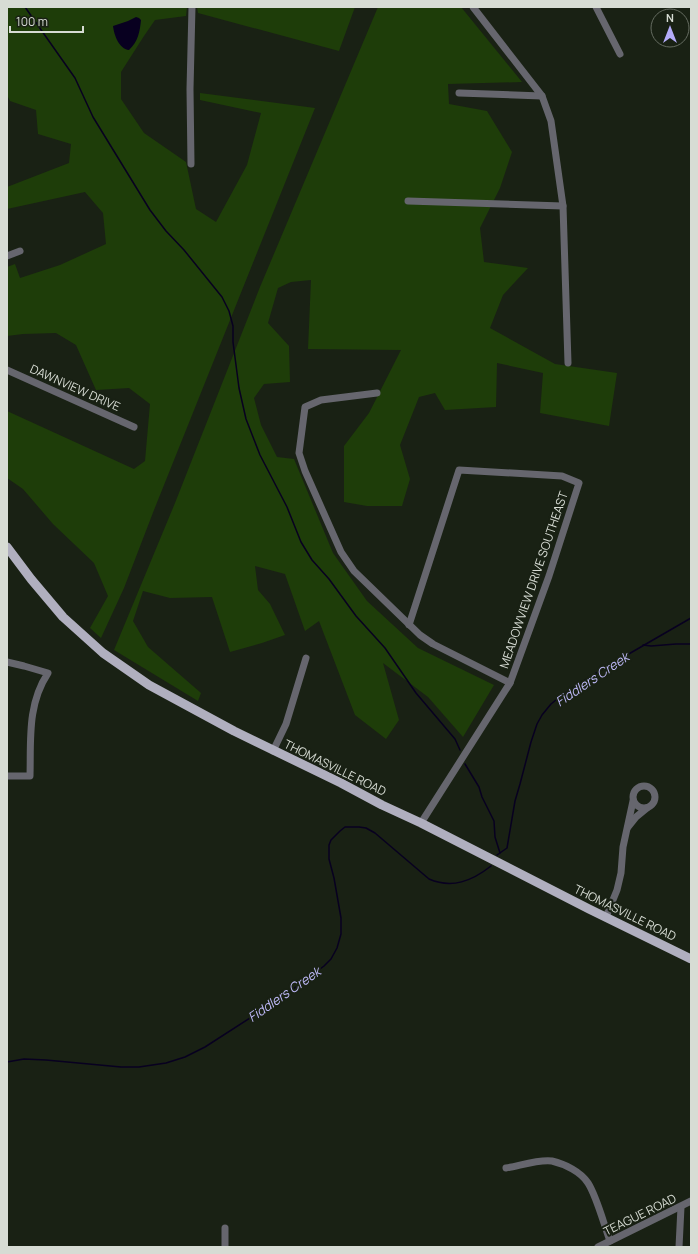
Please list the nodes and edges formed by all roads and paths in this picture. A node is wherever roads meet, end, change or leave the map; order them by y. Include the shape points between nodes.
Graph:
1 (192, 7) edge
2 (473, 7) edge
3 (599, 8) edge
4 (620, 54) dead end
5 (459, 92) dead end
6 (542, 96) junction
7 (191, 164) dead end
8 (408, 201) dead end
9 (564, 206) junction
10 (20, 251) dead end
11 (7, 256) edge
12 (568, 363) dead end
13 (7, 370) edge
14 (377, 393) dead end
15 (134, 427) dead end
16 (7, 547) edge
17 (409, 625) junction
18 (306, 658) dead end
19 (7, 662) edge
20 (510, 683) junction
21 (273, 751) junction
22 (7, 776) edge
23 (633, 801) junction
24 (648, 808) junction
25 (421, 823) junction
26 (628, 827) junction
27 (606, 917) junction
28 (691, 959) edge
29 (506, 1168) dead end
30 (691, 1202) edge
31 (681, 1207) junction
32 (225, 1228) dead end
33 (610, 1241) junction
34 (225, 1247) edge
35 (598, 1247) edge
36 (680, 1247) edge

1 - 7 street
2 - 6 street
3 - 4 street
5 - 6 street
6 - 9 street via 551,121
8 - 9 street
9 - 12 street
10 - 11 street
13 - 15 street, DAWNVIEW DRIVE
14 - 17 street via 321,400 306,407 299,453 341,552 354,571
16 - 21 main road, THOMASVILLE ROAD via 64,617 103,653 148,685
17 - 20 street via 433,644
17 - 20 street, MEADOWVIEW DRIVE SOUTHEAST via 459,470 562,476 579,483
18 - 21 street via 286,724
19 - 22 street via 48,673 35,698 31,715 30,776
20 - 25 street, MEADOWVIEW DRIVE SOUTHEAST
21 - 25 main road, THOMASVILLE ROAD
23 - 24 street via 638,807
23 - 24 street via 636,789 640,786 650,787 655,800
23 - 26 street
24 - 26 street
25 - 27 main road, THOMASVILLE ROAD
26 - 27 street via 617,890
27 - 28 main road, THOMASVILLE ROAD
29 - 33 street via 551,1161 568,1167 582,1176 589,1184
30 - 31 street, TEAGUE ROAD
31 - 33 street, TEAGUE ROAD
31 - 36 street
32 - 34 street
33 - 35 street, TEAGUE ROAD

